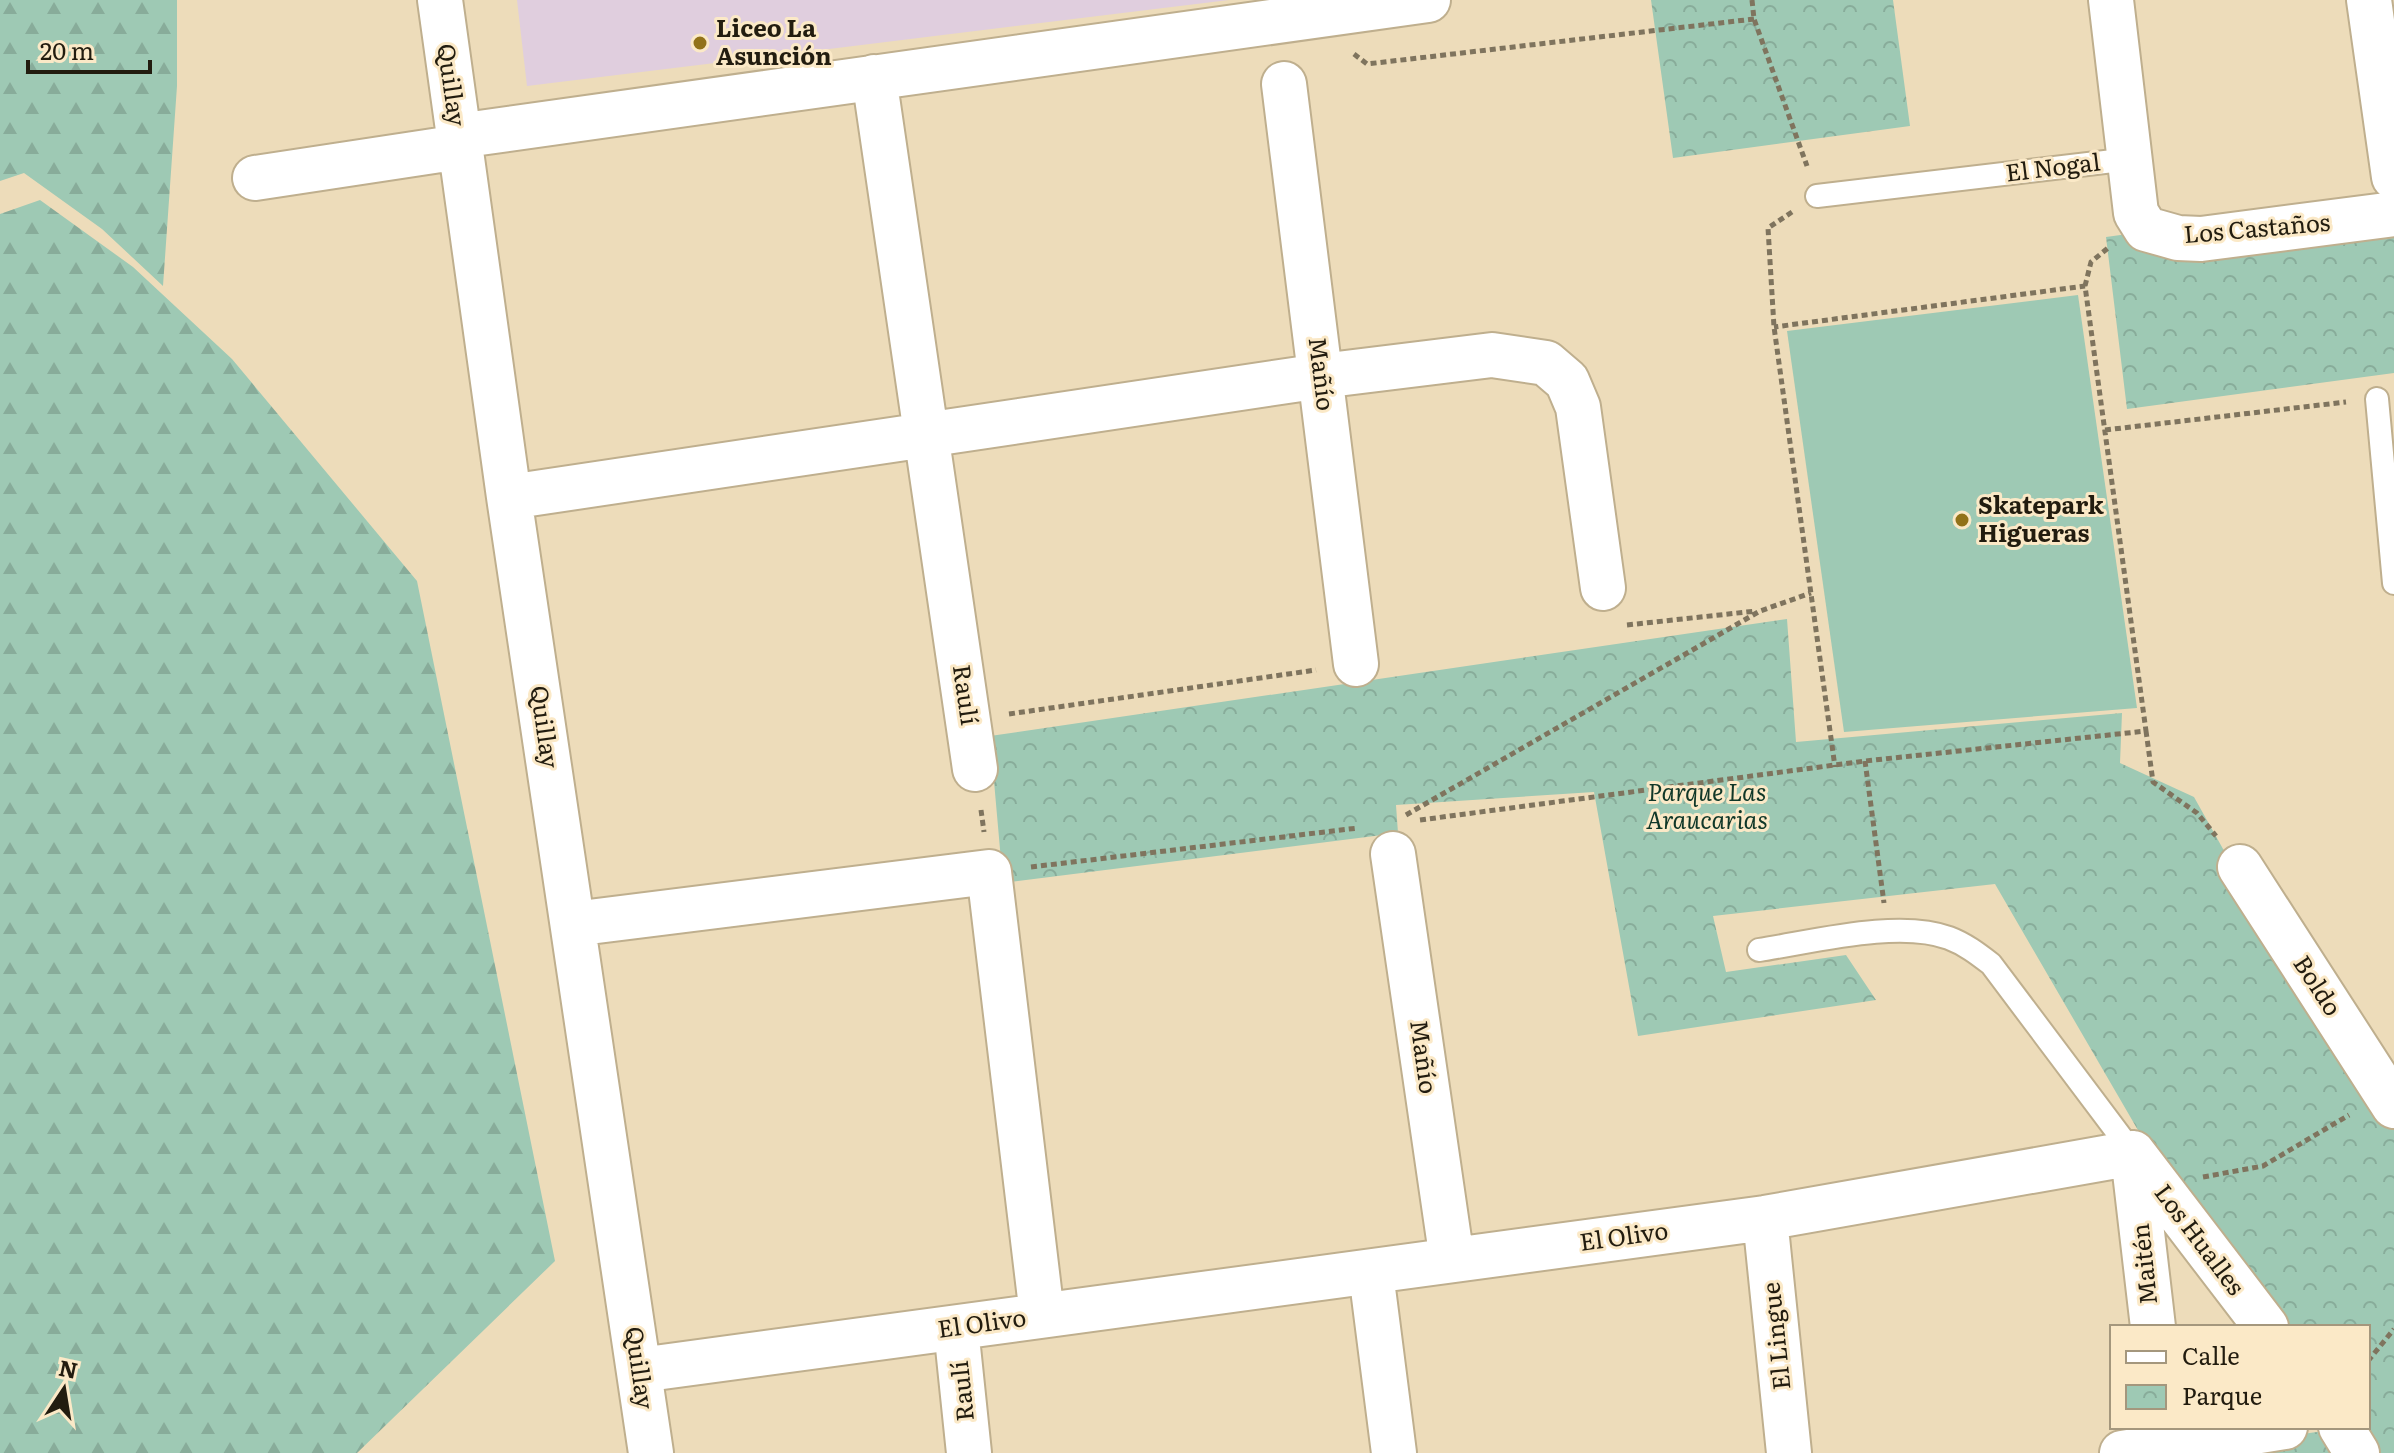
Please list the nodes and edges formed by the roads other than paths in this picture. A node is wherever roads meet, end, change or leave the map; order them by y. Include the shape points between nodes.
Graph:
1 (440, 0) edge
2 (1428, 0) edge
3 (2111, 0) edge
4 (2369, 0) edge
5 (874, 77) junction
6 (1284, 84) dead end
7 (459, 141) junction
8 (2130, 159) junction
9 (2394, 177) edge
10 (255, 178) dead end
11 (1817, 196) road end
12 (2394, 214) edge
13 (1321, 376) junction
14 (2377, 399) road end
15 (926, 434) junction
16 (509, 497) junction
17 (2394, 583) edge
18 (1603, 588) road end
19 (1356, 664) road end
20 (975, 769) road end
21 (1398, 835) road end
22 (2240, 867) road end
23 (573, 924) junction
24 (1759, 950) dead end
25 (2376, 1110) edge
26 (2133, 1153) junction
27 (1765, 1218) junction
28 (1452, 1260) junction
29 (1371, 1273) junction
30 (1042, 1315) junction
31 (2153, 1325) edge
32 (2264, 1325) edge
33 (956, 1328) junction
34 (640, 1370) junction
35 (2269, 1429) edge
36 (2342, 1429) edge
37 (2166, 1442) edge
38 (651, 1453) edge
39 (969, 1453) edge
40 (1394, 1453) edge
41 (1789, 1453) edge
42 (2122, 1453) edge
43 (2357, 1453) edge

1 - 7 street, Quillay
2 - 5 street
3 - 8 street, El Nogal
4 - 9 street
5 - 7 street
5 - 15 street, Raulí
6 - 13 street, Mañío
7 - 10 street
7 - 16 street, Quillay
8 - 11 lane, El Nogal
8 - 12 street, Los Castaños via 2136,213 2146,229 2178,238
13 - 15 street
13 - 18 street via 1492,355 1532,358 1559,370 1578,407
13 - 19 street, Mañío
14 - 17 lane
15 - 16 street
15 - 20 street, Raulí
16 - 23 street, Quillay
21 - 28 street, Mañío
22 - 25 street, Boldo
23 - 30 street via 989,872
23 - 34 street, Quillay
24 - 26 lane via 1888,932 1949,938 1991,964
26 - 27 street, El Olivo
26 - 31 street, Maitén
26 - 32 street, Los Hualles
27 - 28 street, El Olivo
27 - 41 street, El Lingue
28 - 29 street, El Olivo
29 - 30 street, El Olivo
29 - 40 street
30 - 33 street, El Olivo
33 - 34 street, El Olivo
33 - 39 street, Raulí
34 - 38 street, Quillay
35 - 37 street
36 - 43 street
37 - 42 street

